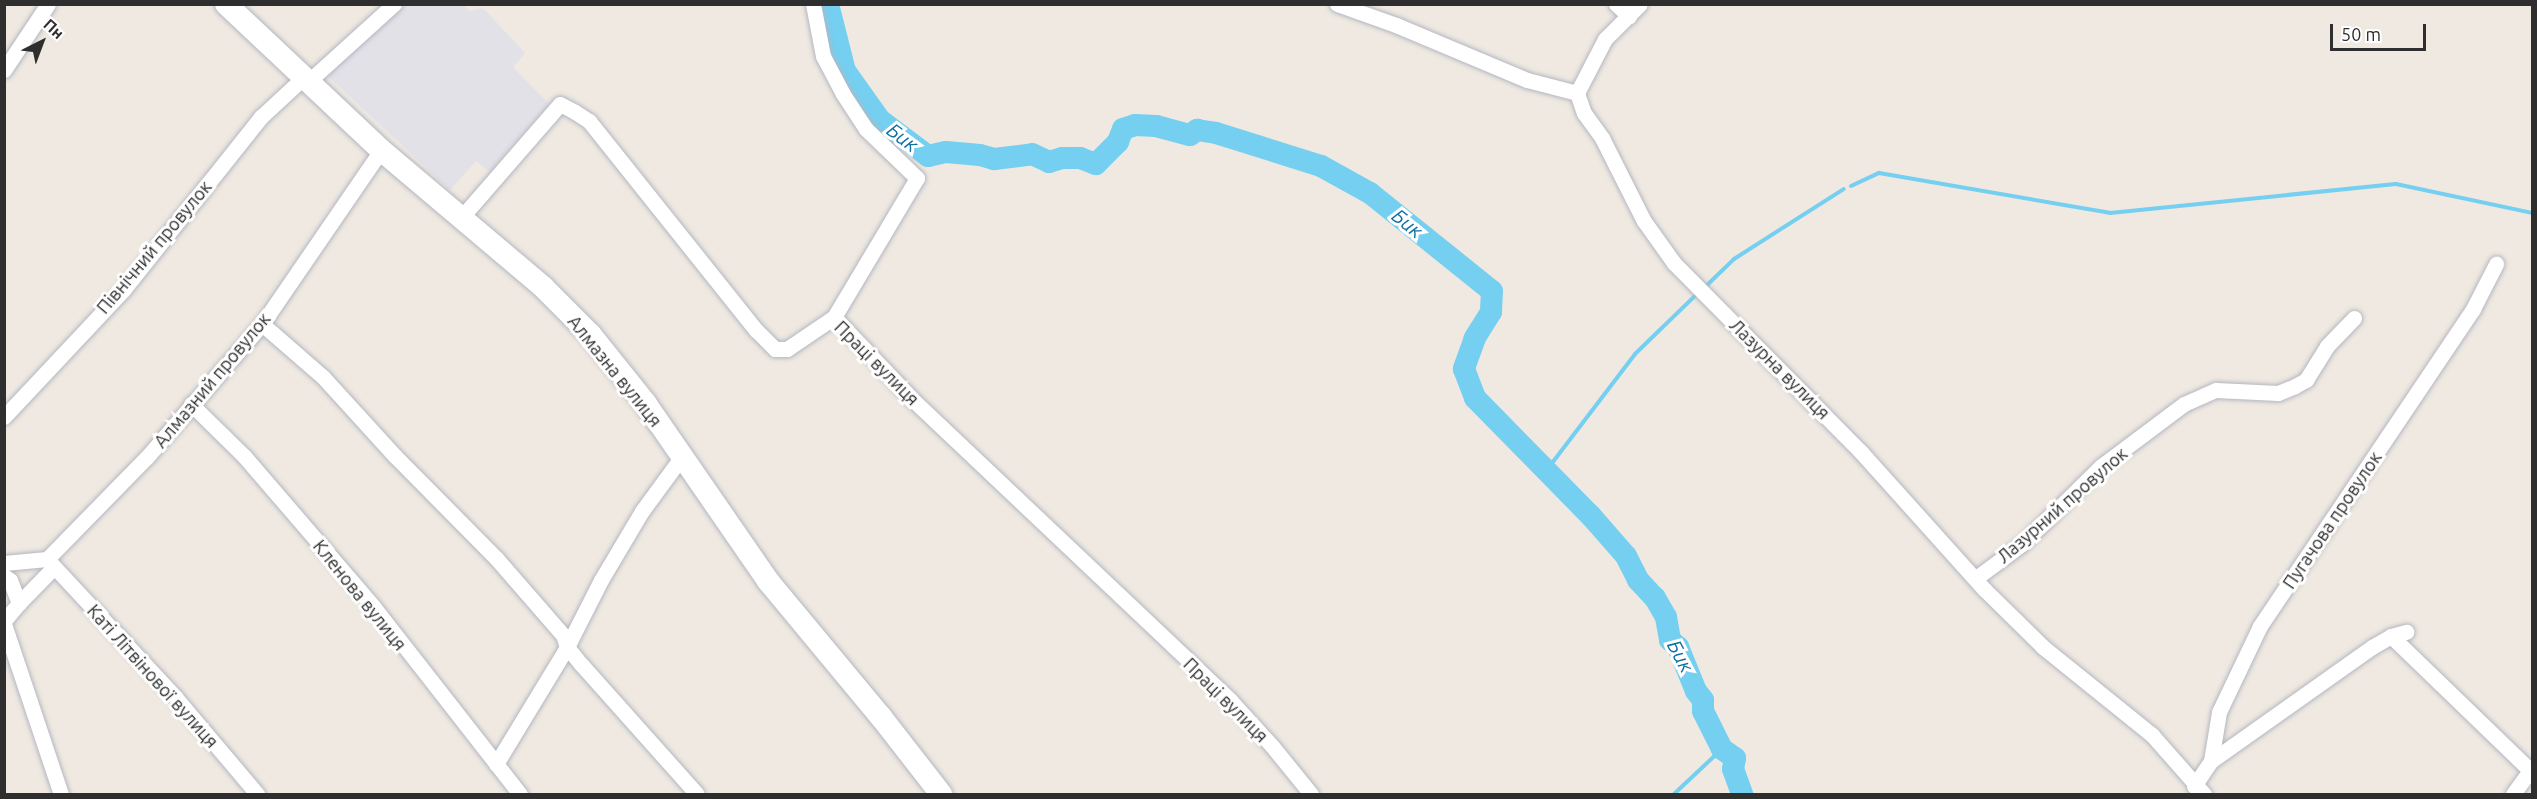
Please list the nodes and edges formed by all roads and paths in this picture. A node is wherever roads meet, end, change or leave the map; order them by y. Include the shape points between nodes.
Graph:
1 (48, 4) edge
2 (226, 4) edge
3 (394, 4) edge
4 (813, 4) edge
5 (1337, 4) edge
6 (1616, 4) edge
7 (1640, 4) edge
8 (1629, 16) junction
9 (4, 70) edge
10 (307, 79) junction
11 (1577, 93) junction
12 (381, 150) junction
13 (460, 219) junction
14 (2496, 264) dead end
15 (834, 317) junction
16 (2354, 318) dead end
17 (262, 324) junction
18 (191, 404) junction
19 (4, 417) edge
20 (681, 458) junction
21 (4, 563) edge
22 (51, 563) junction
23 (4, 576) edge
24 (1976, 578) junction
25 (19, 603) junction
26 (4, 623) edge
27 (2406, 632) dead end
28 (2391, 636) junction
29 (567, 647) junction
30 (2211, 761) junction
31 (495, 764) junction
32 (2531, 770) edge
33 (2199, 790) edge
34 (61, 795) edge
35 (257, 795) edge
36 (520, 795) edge
37 (697, 795) edge
38 (941, 795) edge
39 (1311, 795) edge
40 (2513, 795) edge

1 - 9 street
2 - 10 main road, Алмазна вулиця
3 - 10 street, Північний провулок
4 - 15 street via 823,56 843,94 866,129 917,178
5 - 11 street via 1527,80
6 - 8 street
7 - 8 street
8 - 11 street via 1605,39
10 - 12 main road, Алмазна вулиця
10 - 19 street, Північний провулок via 261,117 124,289
11 - 24 street, Лазурна вулиця via 1644,221 1674,263 1862,452
12 - 13 main road, Алмазна вулиця
12 - 17 street, Алмазний провулок
13 - 15 street, Праці вулиця via 560,104 589,122 775,350 787,349
13 - 20 main road, Алмазна вулиця via 543,287 590,334 646,404
14 - 30 street, Пугачова провулок via 2442,356 2260,626 2219,712
15 - 39 street, Праці вулиця via 912,399 1230,700
16 - 24 street, Лазурний провулок via 2327,346 2306,380 2295,386 2278,393 2216,390 2184,404 2100,467 2022,544
17 - 18 street, Алмазний провулок
17 - 29 street via 323,377 496,558 563,634
18 - 22 street, Алмазний провулок
18 - 31 street, Кленова вулиця via 244,456 373,606
20 - 29 street via 642,511
20 - 38 main road, Алмазна вулиця via 768,581
21 - 22 street
22 - 25 street, Алмазний провулок
22 - 35 street, Каті Літвінової вулиця via 176,698
23 - 25 street via 10,580
24 - 33 street, Лазурна вулиця via 2043,647 2152,735
25 - 26 street, Алмазний провулок
26 - 34 street
27 - 28 street
28 - 30 street
28 - 32 street
29 - 31 street
29 - 37 street
30 - 33 street, Пугачова провулок
31 - 36 street, Кленова вулиця
32 - 40 street

